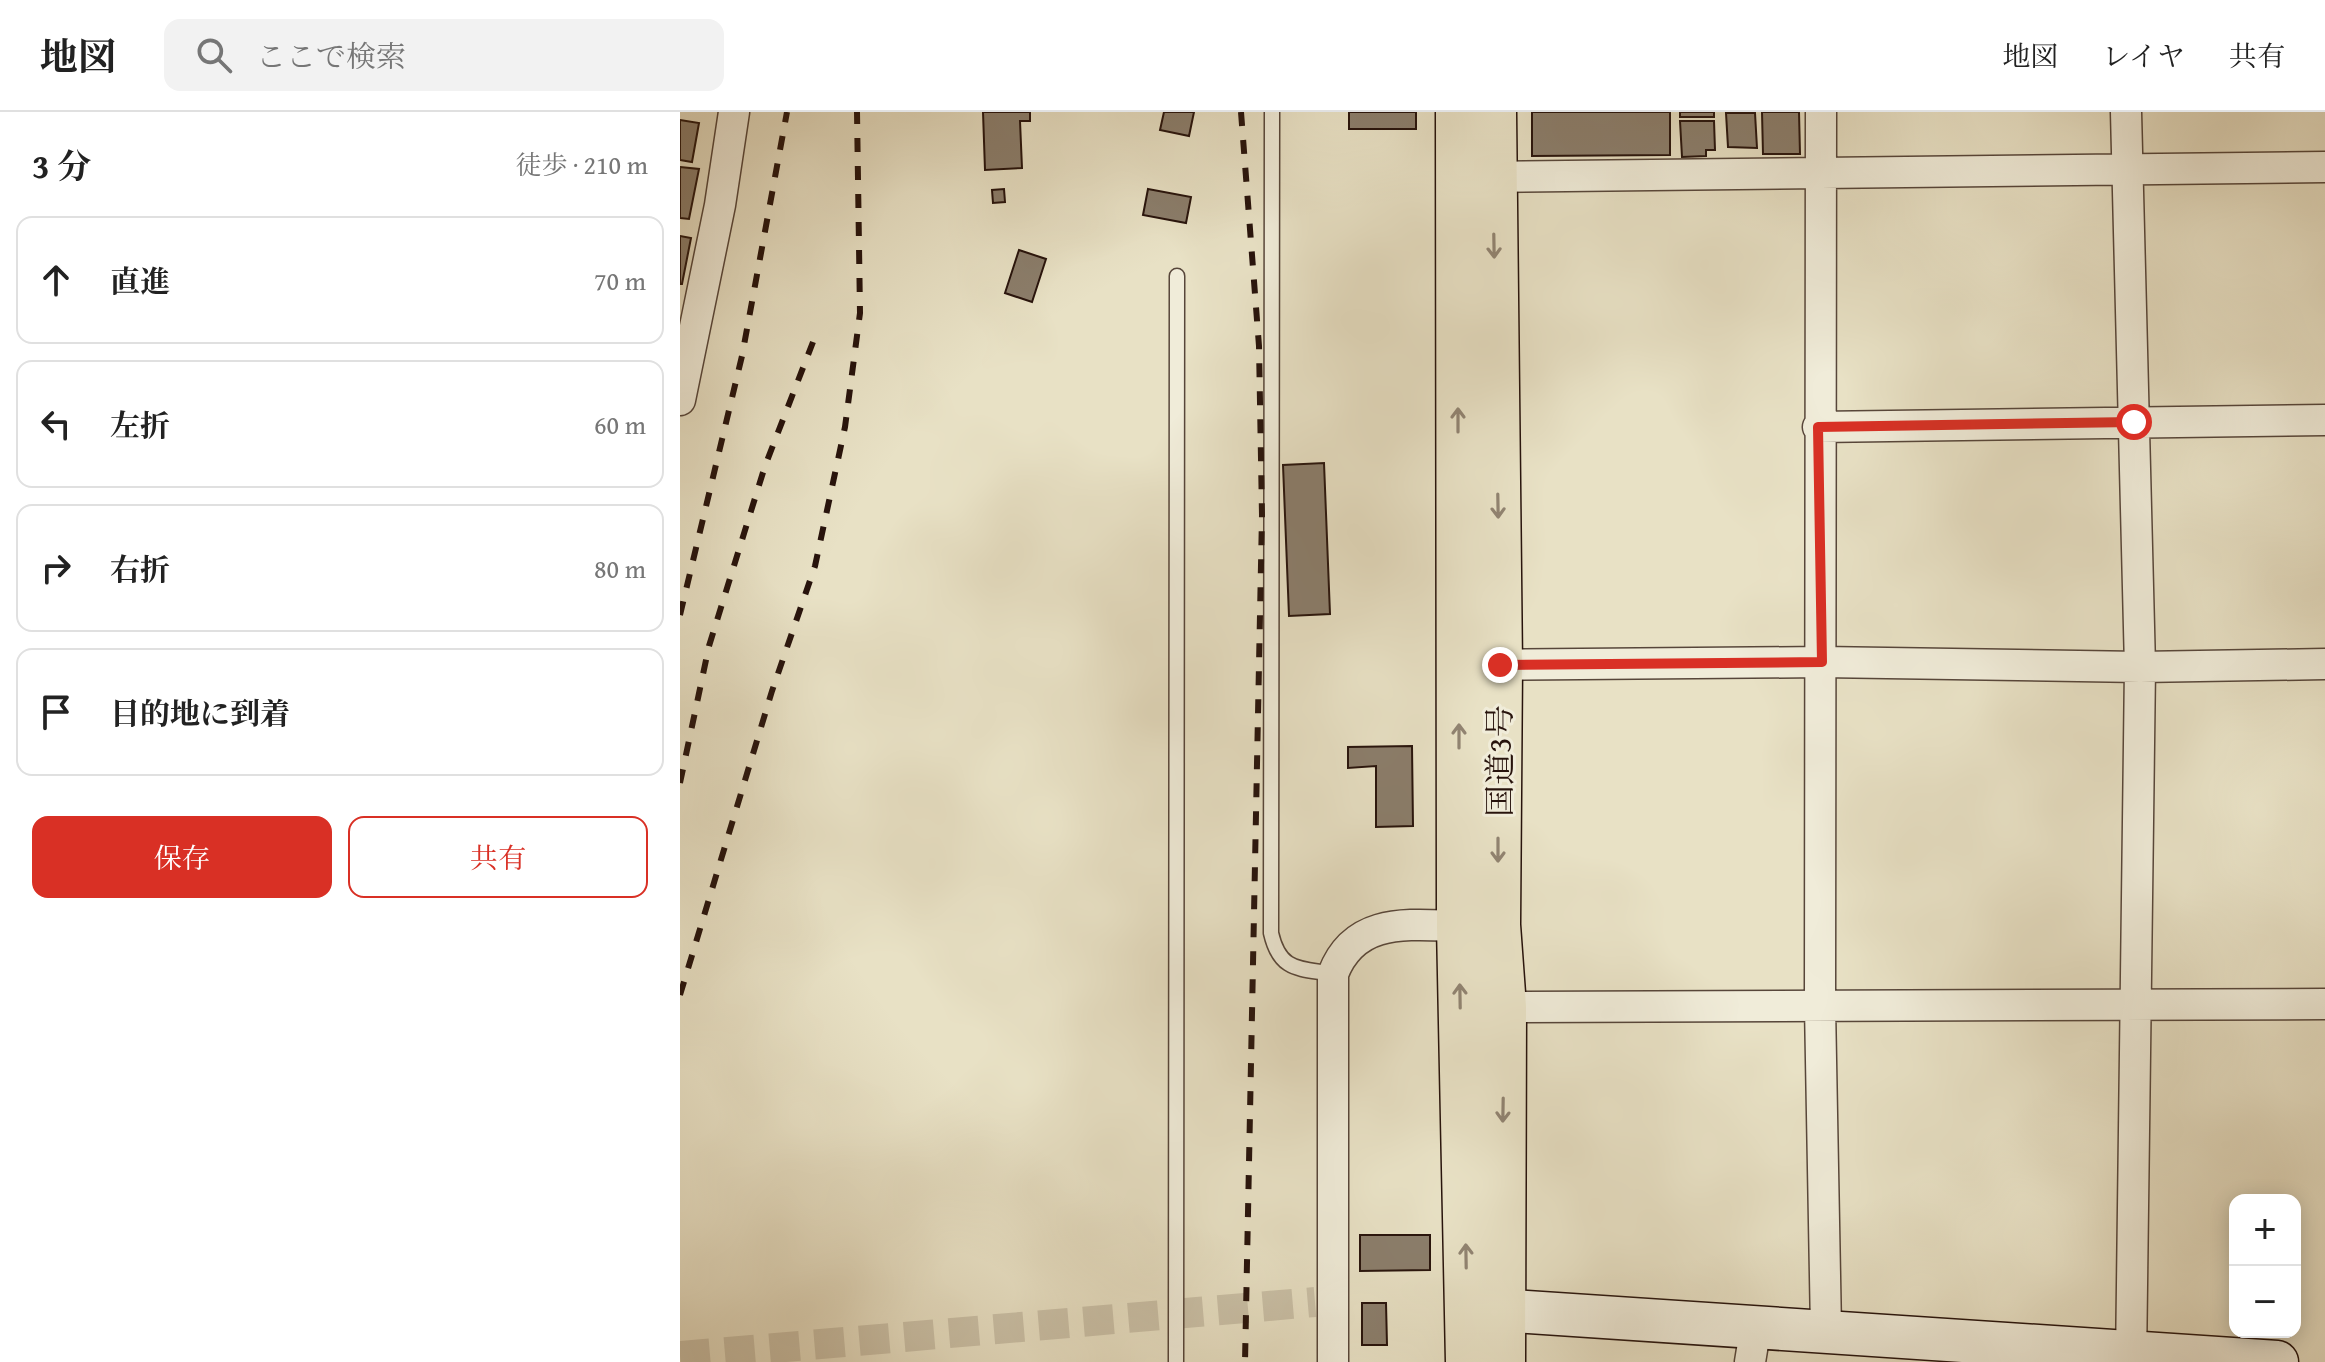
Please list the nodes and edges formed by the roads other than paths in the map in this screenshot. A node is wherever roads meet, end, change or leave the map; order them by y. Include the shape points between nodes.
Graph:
1 (734, 112) edge
2 (1272, 112) edge
3 (1458, 112) edge
4 (1494, 112) edge
5 (1821, 112) edge
6 (2126, 112) edge
7 (2128, 167) junction
8 (2325, 167) edge
9 (1822, 172) junction
10 (1475, 177) junction
11 (1177, 276) dead end
12 (680, 400) edge
13 (2325, 420) edge
14 (2134, 422) junction
15 (1818, 427) junction
16 (1822, 662) junction
17 (2325, 664) edge
18 (1479, 665) junction
19 (2140, 667) junction
20 (1478, 926) junction
21 (1333, 974) junction
22 (2135, 1003) junction
23 (2325, 1004) edge
24 (1820, 1006) junction
25 (1504, 1007) junction
26 (1484, 1309) junction
27 (1826, 1330) junction
28 (1753, 1343) edge
29 (2131, 1358) edge
30 (1176, 1362) edge
31 (1333, 1362) edge
32 (1468, 1362) edge
33 (1503, 1362) edge
34 (2277, 1362) edge

1 - 12 street
2 - 21 lane via 1271,933 1276,953 1290,967
3 - 10 highway, 国道3号
4 - 10 highway, 国道3号
5 - 9 street
6 - 7 street
7 - 8 street
7 - 9 street
7 - 14 street
9 - 10 street
9 - 15 street
10 - 18 highway, 国道3号
11 - 30 lane
13 - 14 street
14 - 15 street
14 - 19 street
15 - 16 street
16 - 18 street
16 - 19 street
16 - 24 street
17 - 19 street
18 - 20 highway, 国道3号
19 - 22 street
20 - 21 street via 1376,928 1347,946
20 - 25 highway, 国道3号
26 -> 20 highway, 国道3号
21 - 31 street via 1325,1301
22 - 23 street
22 - 24 street
22 - 29 street
24 - 25 street
24 - 27 street
25 -> 26 highway, 国道3号
26 - 28 street
26 - 32 highway, 国道3号
26 - 33 highway, 国道3号
27 - 28 street
27 - 29 street
29 - 34 street

